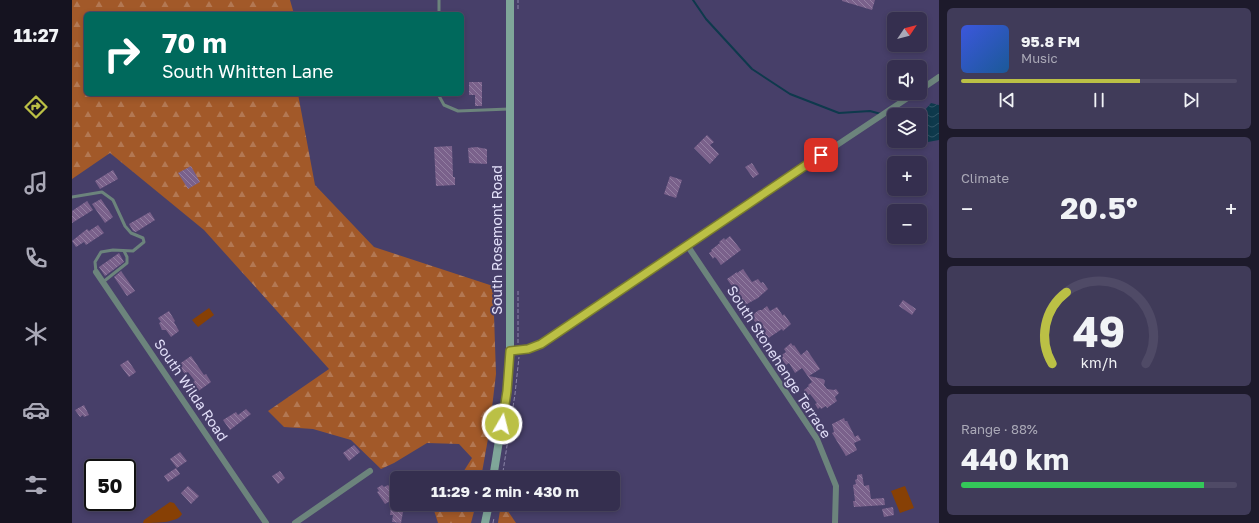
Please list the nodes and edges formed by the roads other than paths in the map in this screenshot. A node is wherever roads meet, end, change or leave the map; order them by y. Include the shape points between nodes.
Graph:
1 (439, 0) edge
2 (510, 0) edge
3 (439, 12) edge
4 (939, 77) edge
5 (927, 85) edge
6 (439, 96) edge
7 (904, 100) edge
8 (509, 109) junction
9 (72, 197) edge
10 (687, 245) junction
11 (124, 251) junction
12 (96, 272) joint
13 (103, 282) junction
14 (510, 351) junction
15 (370, 471) dead end
16 (494, 471) edge
17 (488, 511) edge
18 (266, 523) edge
19 (295, 523) edge
20 (485, 523) edge
21 (835, 523) edge

1 - 3 lane
2 - 8 main road, South Rosemont Road
4 - 5 street
6 - 8 lane via 444,105 458,111
7 - 10 street
8 - 14 main road, South Rosemont Road
9 - 11 lane via 102,192 113,200 125,226 144,242 133,251
10 - 14 street via 541,344 528,349
10 - 21 street, South Stonehenge Terrace via 817,439 836,486
11 - 12 lane via 101,252 95,262
11 - 13 lane via 128,263
12 - 13 street, South Wilda Road
13 - 18 street, South Wilda Road
14 - 16 main road, South Rosemont Road via 507,391
15 - 19 street
17 - 20 main road

